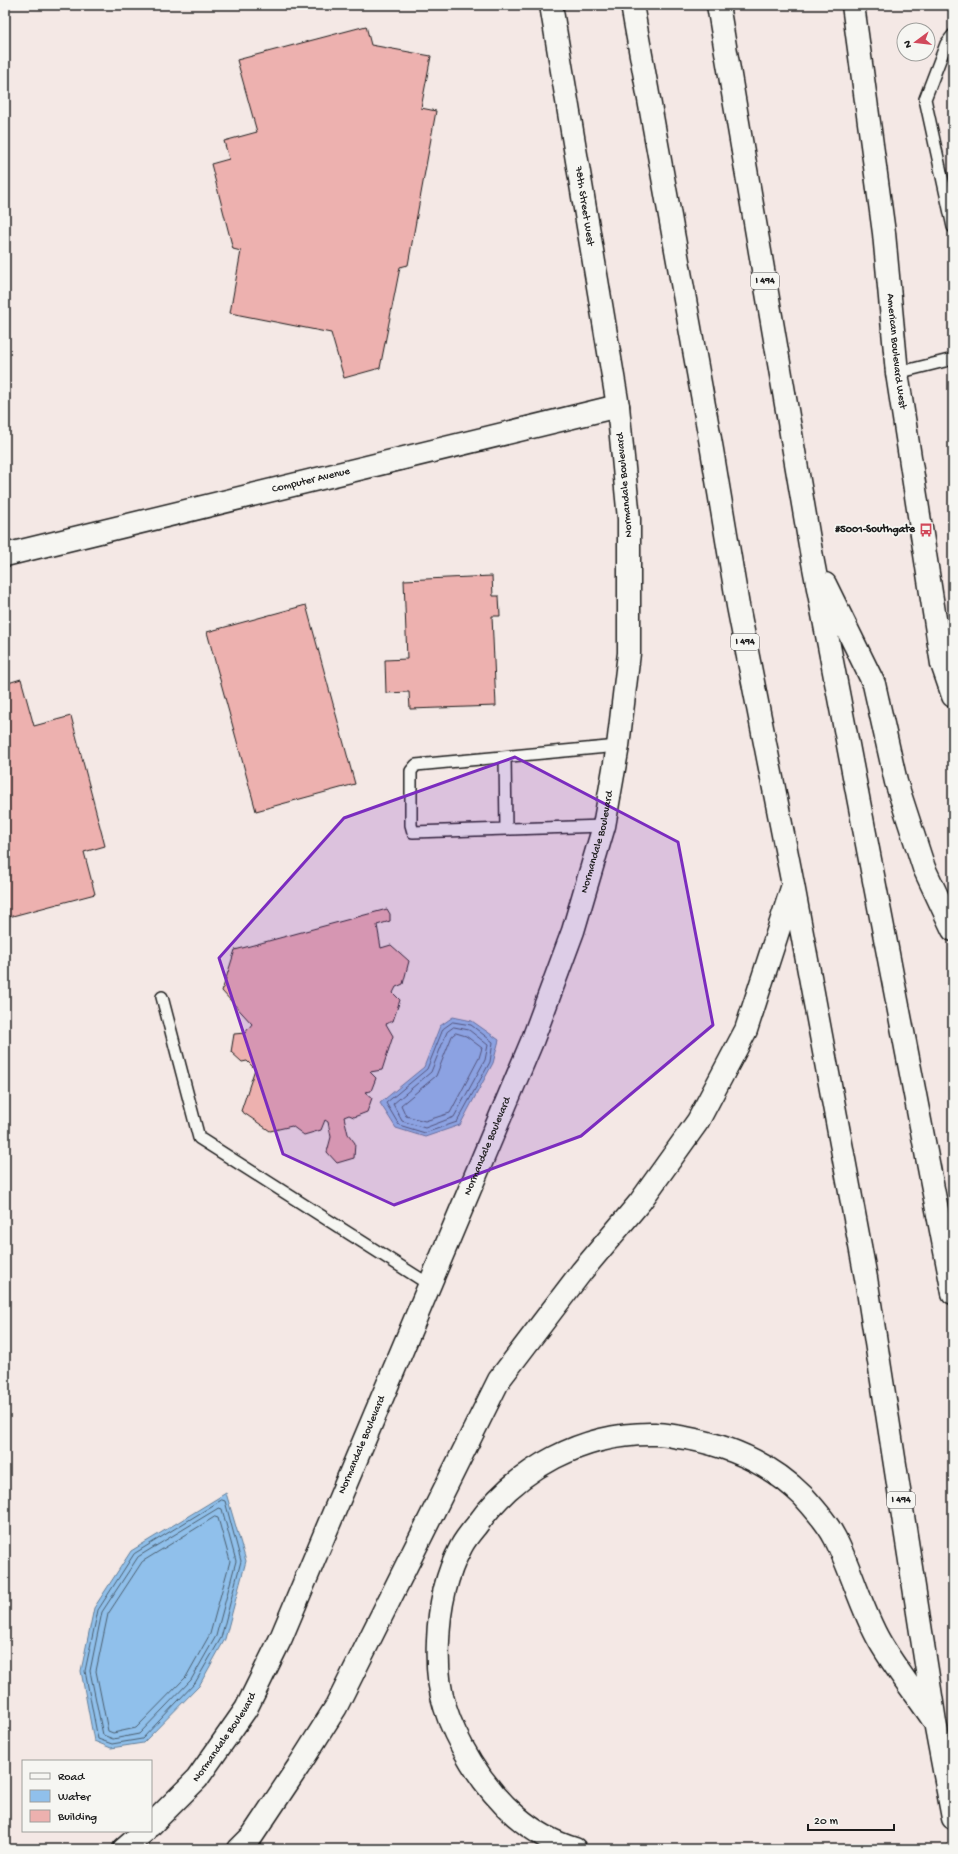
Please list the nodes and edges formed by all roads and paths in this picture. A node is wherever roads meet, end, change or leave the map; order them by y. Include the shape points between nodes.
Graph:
1 (551, 5) edge
2 (632, 5) edge
3 (718, 5) edge
4 (853, 5) edge
5 (953, 36) edge
6 (953, 226) edge
7 (953, 359) edge
8 (897, 373) junction
9 (618, 406) junction
10 (5, 555) edge
11 (812, 557) junction
12 (948, 664) edge
13 (953, 696) edge
14 (618, 746) junction
15 (505, 757) junction
16 (604, 826) junction
17 (506, 829) junction
18 (793, 885) junction
19 (953, 930) edge
20 (162, 996) dead end
21 (430, 1286) junction
22 (953, 1293) edge
23 (935, 1722) junction
24 (953, 1818) edge
25 (152, 1824) edge
26 (144, 1832) edge
27 (124, 1849) edge
28 (239, 1849) edge
29 (575, 1849) edge

1 - 9 main road, 78th Street West
2 - 18 main road, I 494 via 738,606
3 - 11 main road, I 494
4 - 8 main road, American Boulevard West via 884,233
5 - 6 lane via 946,44 925,99
7 - 8 lane
8 - 12 main road, American Boulevard West
9 - 10 main road, Computer Avenue
9 - 14 main road, Normandale Boulevard via 629,519 629,653
11 - 19 main road via 874,684 898,789 924,868
11 - 22 main road, I 494
12 - 13 main road, American Boulevard West
14 - 15 lane
14 - 16 main road, Normandale Boulevard
15 - 17 lane
15 - 17 lane via 416,765 411,771 411,825 413,832
16 - 17 lane
16 - 21 main road, Normandale Boulevard via 573,931 533,1039
18 - 23 main road, I 494 via 866,1278
18 - 28 main road via 746,1030 698,1121 640,1202 582,1271 498,1380 336,1707 252,1836
20 - 21 lane via 199,1138
21 - 25 main road, Normandale Boulevard via 281,1638 246,1709 197,1779
23 - 24 main road, I 494
23 - 29 main road via 880,1641 834,1536 804,1498 776,1473 746,1456 708,1442 658,1433 618,1436 582,1444 548,1459 512,1484 486,1512 462,1546 448,1581 439,1620 437,1659 444,1704 458,1741 481,1779 510,1812 537,1832
26 - 27 main road

